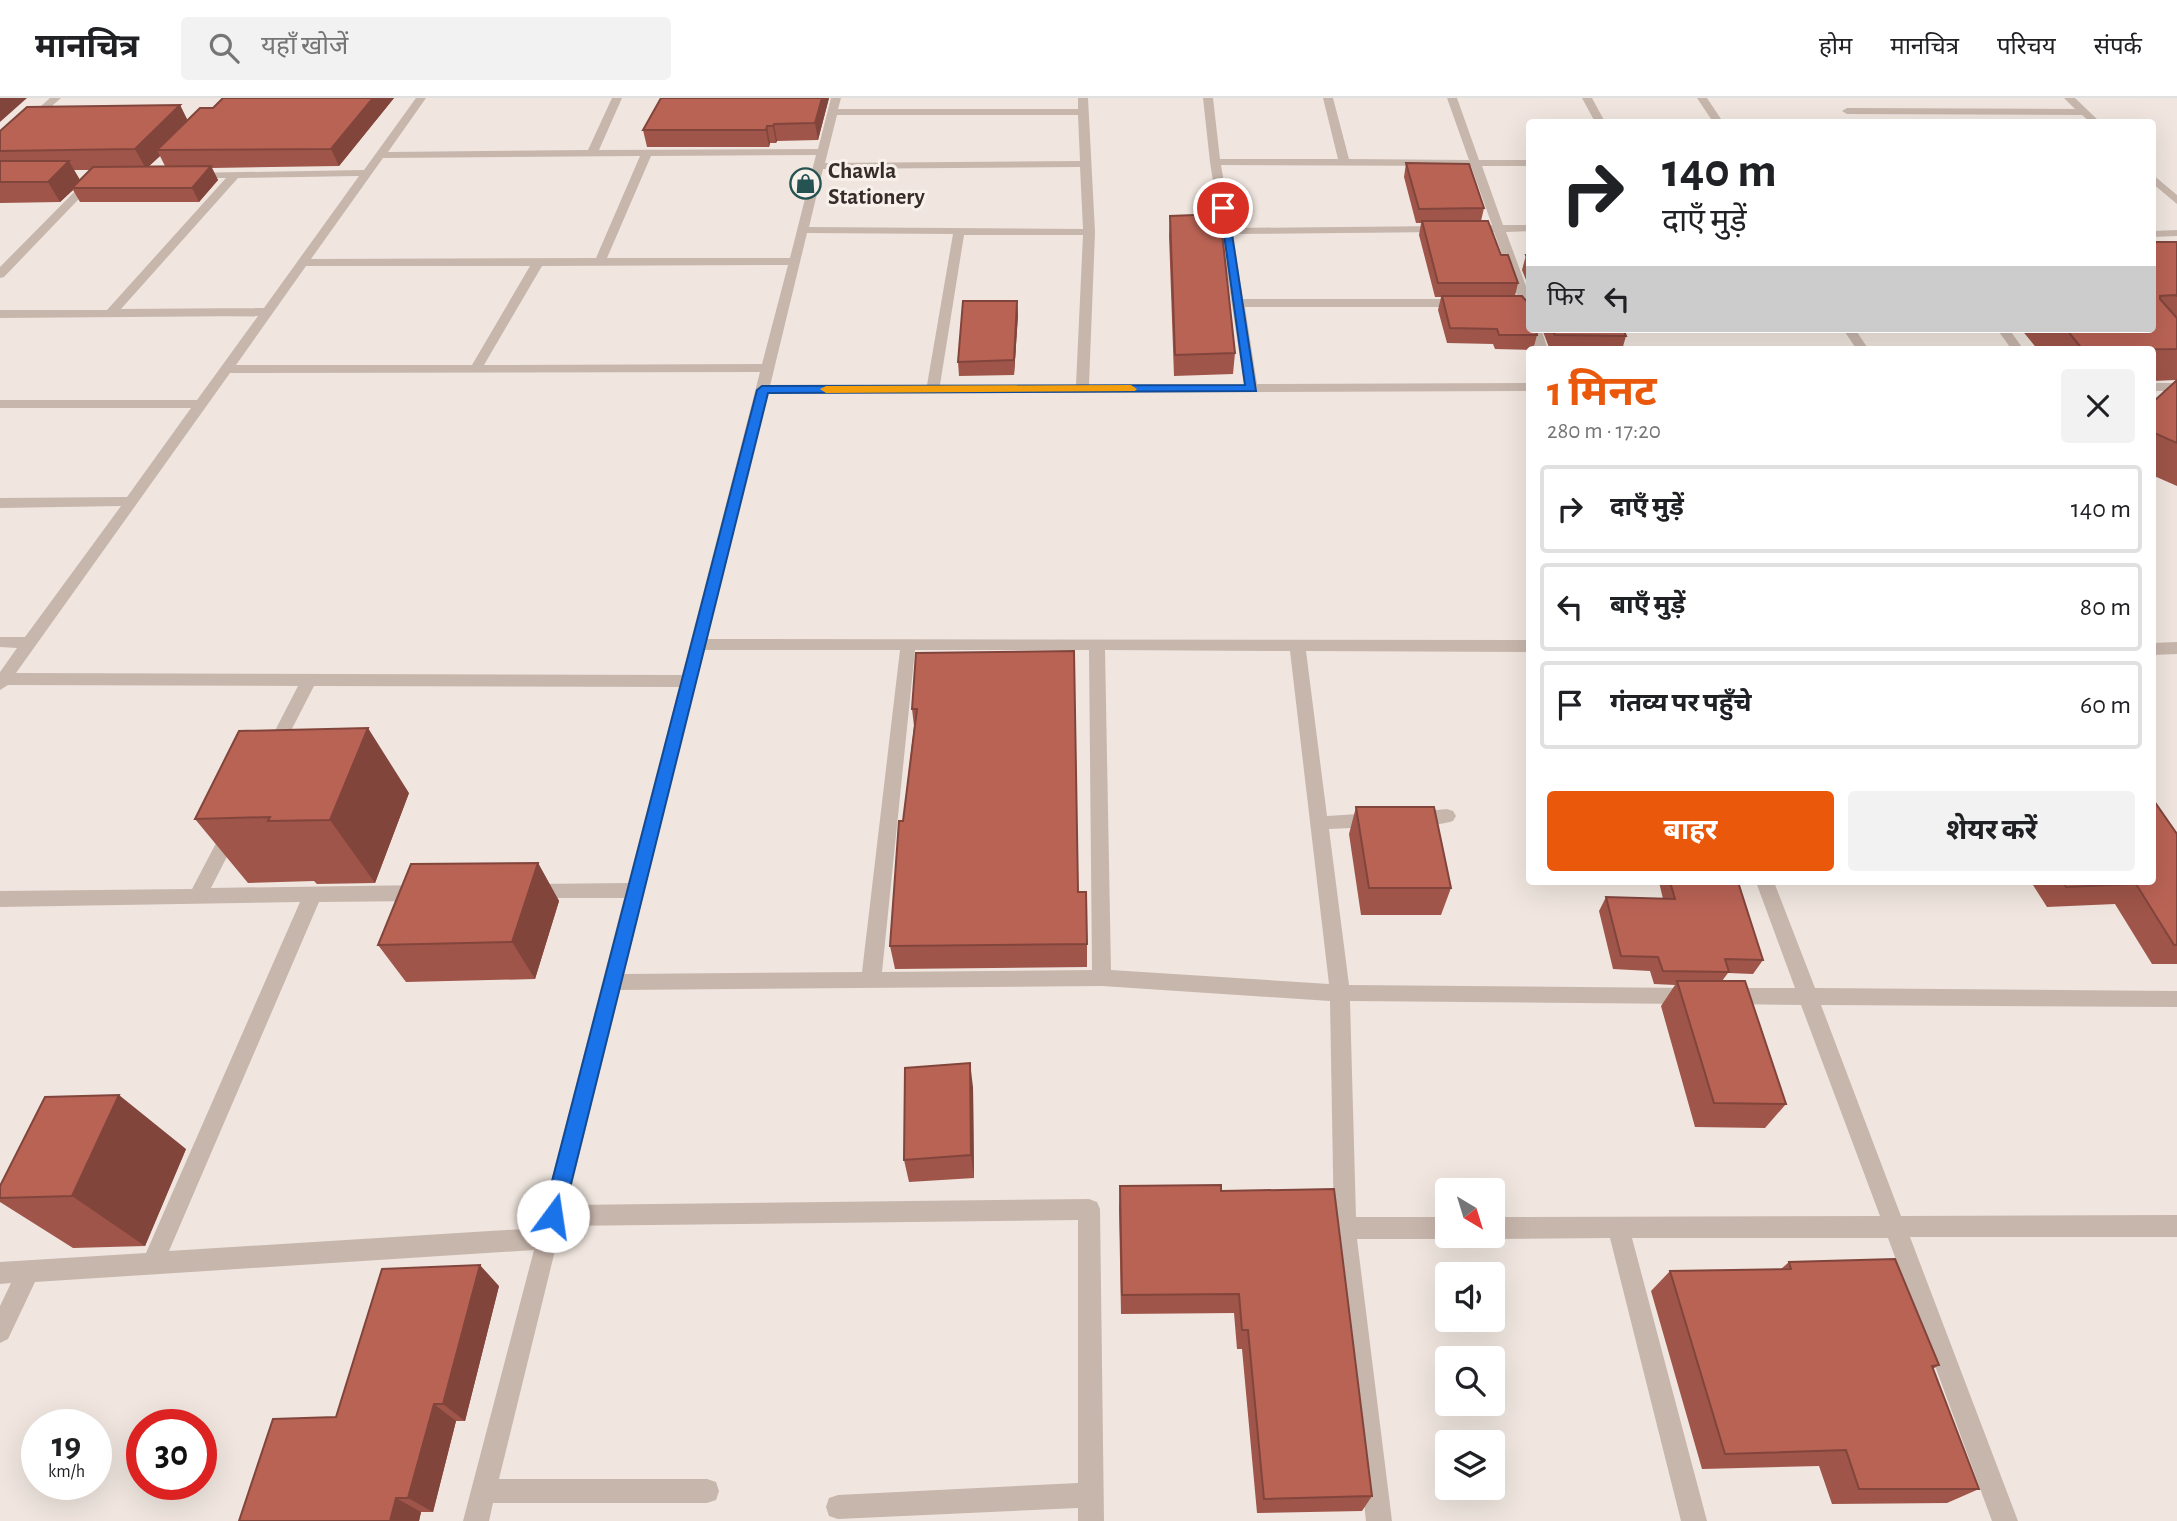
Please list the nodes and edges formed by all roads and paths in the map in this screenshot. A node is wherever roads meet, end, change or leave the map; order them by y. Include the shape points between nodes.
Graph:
1 (57, 98) edge
2 (421, 98) edge
3 (617, 98) edge
4 (1083, 98) edge
5 (1208, 98) edge
6 (1328, 98) edge
7 (1452, 98) edge
8 (1587, 98) edge
9 (1702, 98) edge
10 (2069, 98) edge
11 (835, 105) edge
12 (1083, 112) junction
13 (2084, 112) junction
14 (1598, 119) edge
15 (1716, 119) edge
16 (1853, 119) edge
17 (2092, 119) edge
18 (0, 149) edge
19 (647, 153) junction
20 (592, 154) junction
21 (380, 155) junction
22 (821, 159) junction
23 (1215, 162) junction
24 (1344, 162) junction
25 (1475, 163) junction
26 (1526, 163) edge
27 (1085, 164) junction
28 (367, 173) junction
29 (235, 174) junction
30 (174, 175) edge
31 (82, 176) edge
32 (96, 176) junction
33 (109, 176) edge
34 (2157, 181) edge
35 (2177, 185) edge
36 (2177, 201) edge
37 (1526, 228) edge
38 (1499, 229) junction
39 (803, 230) junction
40 (959, 231) junction
41 (1227, 231) junction
42 (1088, 232) junction
43 (2177, 233) edge
44 (2156, 234) edge
45 (795, 261) junction
46 (538, 262) junction
47 (600, 262) junction
48 (303, 263) junction
49 (0, 274) edge
50 (1526, 302) edge
51 (1239, 303) junction
52 (1471, 303) edge
53 (1512, 304) edge
54 (1526, 307) edge
55 (267, 312) junction
56 (111, 313) junction
57 (0, 314) edge
58 (476, 368) junction
59 (768, 368) junction
60 (227, 369) junction
61 (1526, 387) edge
62 (2156, 387) edge
63 (2177, 387) edge
64 (1251, 388) junction
65 (933, 389) junction
66 (1082, 389) junction
67 (762, 390) junction
68 (0, 404) edge
69 (202, 404) junction
70 (132, 501) junction
71 (0, 503) edge
72 (0, 642) edge
73 (30, 643) junction
74 (698, 644) junction
75 (1097, 644) junction
76 (908, 645) junction
77 (1297, 645) junction
78 (1526, 646) edge
79 (2156, 649) edge
80 (2177, 649) edge
81 (309, 680) junction
82 (689, 681) junction
83 (2, 682) edge
84 (264, 768) edge
85 (240, 814) edge
86 (1447, 816) dead end
87 (1319, 823) junction
88 (1766, 885) edge
89 (636, 890) junction
90 (515, 891) edge
91 (448, 892) edge
92 (313, 894) junction
93 (198, 896) junction
94 (0, 899) edge
95 (1102, 978) junction
96 (871, 980) junction
97 (613, 982) junction
98 (1340, 993) junction
99 (1808, 997) junction
100 (2177, 999) edge
101 (553, 1216) junction
102 (2177, 1226) edge
103 (1345, 1228) junction
104 (1435, 1228) edge
105 (1505, 1228) edge
106 (1618, 1228) junction
107 (1895, 1228) junction
108 (548, 1238) junction
109 (153, 1263) junction
110 (0, 1273) edge
111 (28, 1273) junction
112 (0, 1331) edge
113 (484, 1491) junction
114 (706, 1491) dead end
115 (1091, 1495) junction
116 (838, 1507) dead end
117 (476, 1521) edge
118 (1091, 1521) edge
119 (1379, 1521) edge
120 (1694, 1521) edge
121 (2005, 1521) edge

1 - 18 street
2 - 21 street
3 - 20 street
4 - 12 street
5 - 23 street
6 - 24 street
7 - 25 street
8 - 14 street
9 - 15 street
10 - 13 street
11 - 12 street
11 - 22 street
12 - 27 street
13 - 16 street via 1844,108
13 - 17 street
19 - 20 street
19 - 22 street
19 - 47 street
20 - 21 street
21 - 28 street
22 - 27 street
22 - 39 street
23 - 24 street
23 - 41 street
24 - 25 street
25 - 26 street
25 - 38 street
27 - 42 street
28 - 29 street
28 - 48 street
29 - 30 street
29 - 56 street
31 - 32 street
32 - 33 street
32 - 49 street
34 - 35 street
34 - 36 street
37 - 38 street
38 - 41 street
38 - 50 street
39 - 40 street
39 - 45 street
40 - 42 street
40 - 65 street
41 - 51 street
42 - 66 street
43 - 44 street
45 - 47 street
45 - 59 street
46 - 47 street
46 - 48 street
46 - 58 street
48 - 55 street
51 - 52 street
51 - 64 street
53 - 54 street
55 - 56 street
55 - 60 street
56 - 57 street
58 - 59 street
58 - 60 street
59 - 67 street
60 - 69 street
61 - 64 street
62 - 63 street
64 - 66 street
65 - 66 street
65 - 67 street
67 - 74 street
68 - 69 street
69 - 70 street
70 - 71 street
70 - 73 street
72 - 73 street
73 - 83 street
74 - 76 street
74 - 82 street
75 - 76 street
75 - 77 street
75 - 95 street
76 - 96 street
77 - 78 street
77 - 87 street
79 - 80 street
81 - 82 street
81 - 83 street
81 - 84 street
82 - 89 street
85 - 93 street
86 - 87 street
87 - 98 street
88 - 99 street
89 - 90 street
89 - 97 street
91 - 92 street
92 - 93 street
92 - 109 street
93 - 94 street
95 - 96 street
95 - 98 street
96 - 97 street
97 - 101 street
98 - 99 street
98 - 103 street
99 - 100 street
99 - 107 street
101 - 108 street
101 - 115 street via 1089,1209
102 - 107 street
103 - 104 street
103 - 119 street
105 - 106 street
106 - 107 street
106 - 120 street
107 - 121 street
108 - 109 street
108 - 113 street
109 - 111 street
110 - 111 street
111 - 112 street
113 - 114 street
113 - 117 street
115 - 116 street
115 - 118 street

